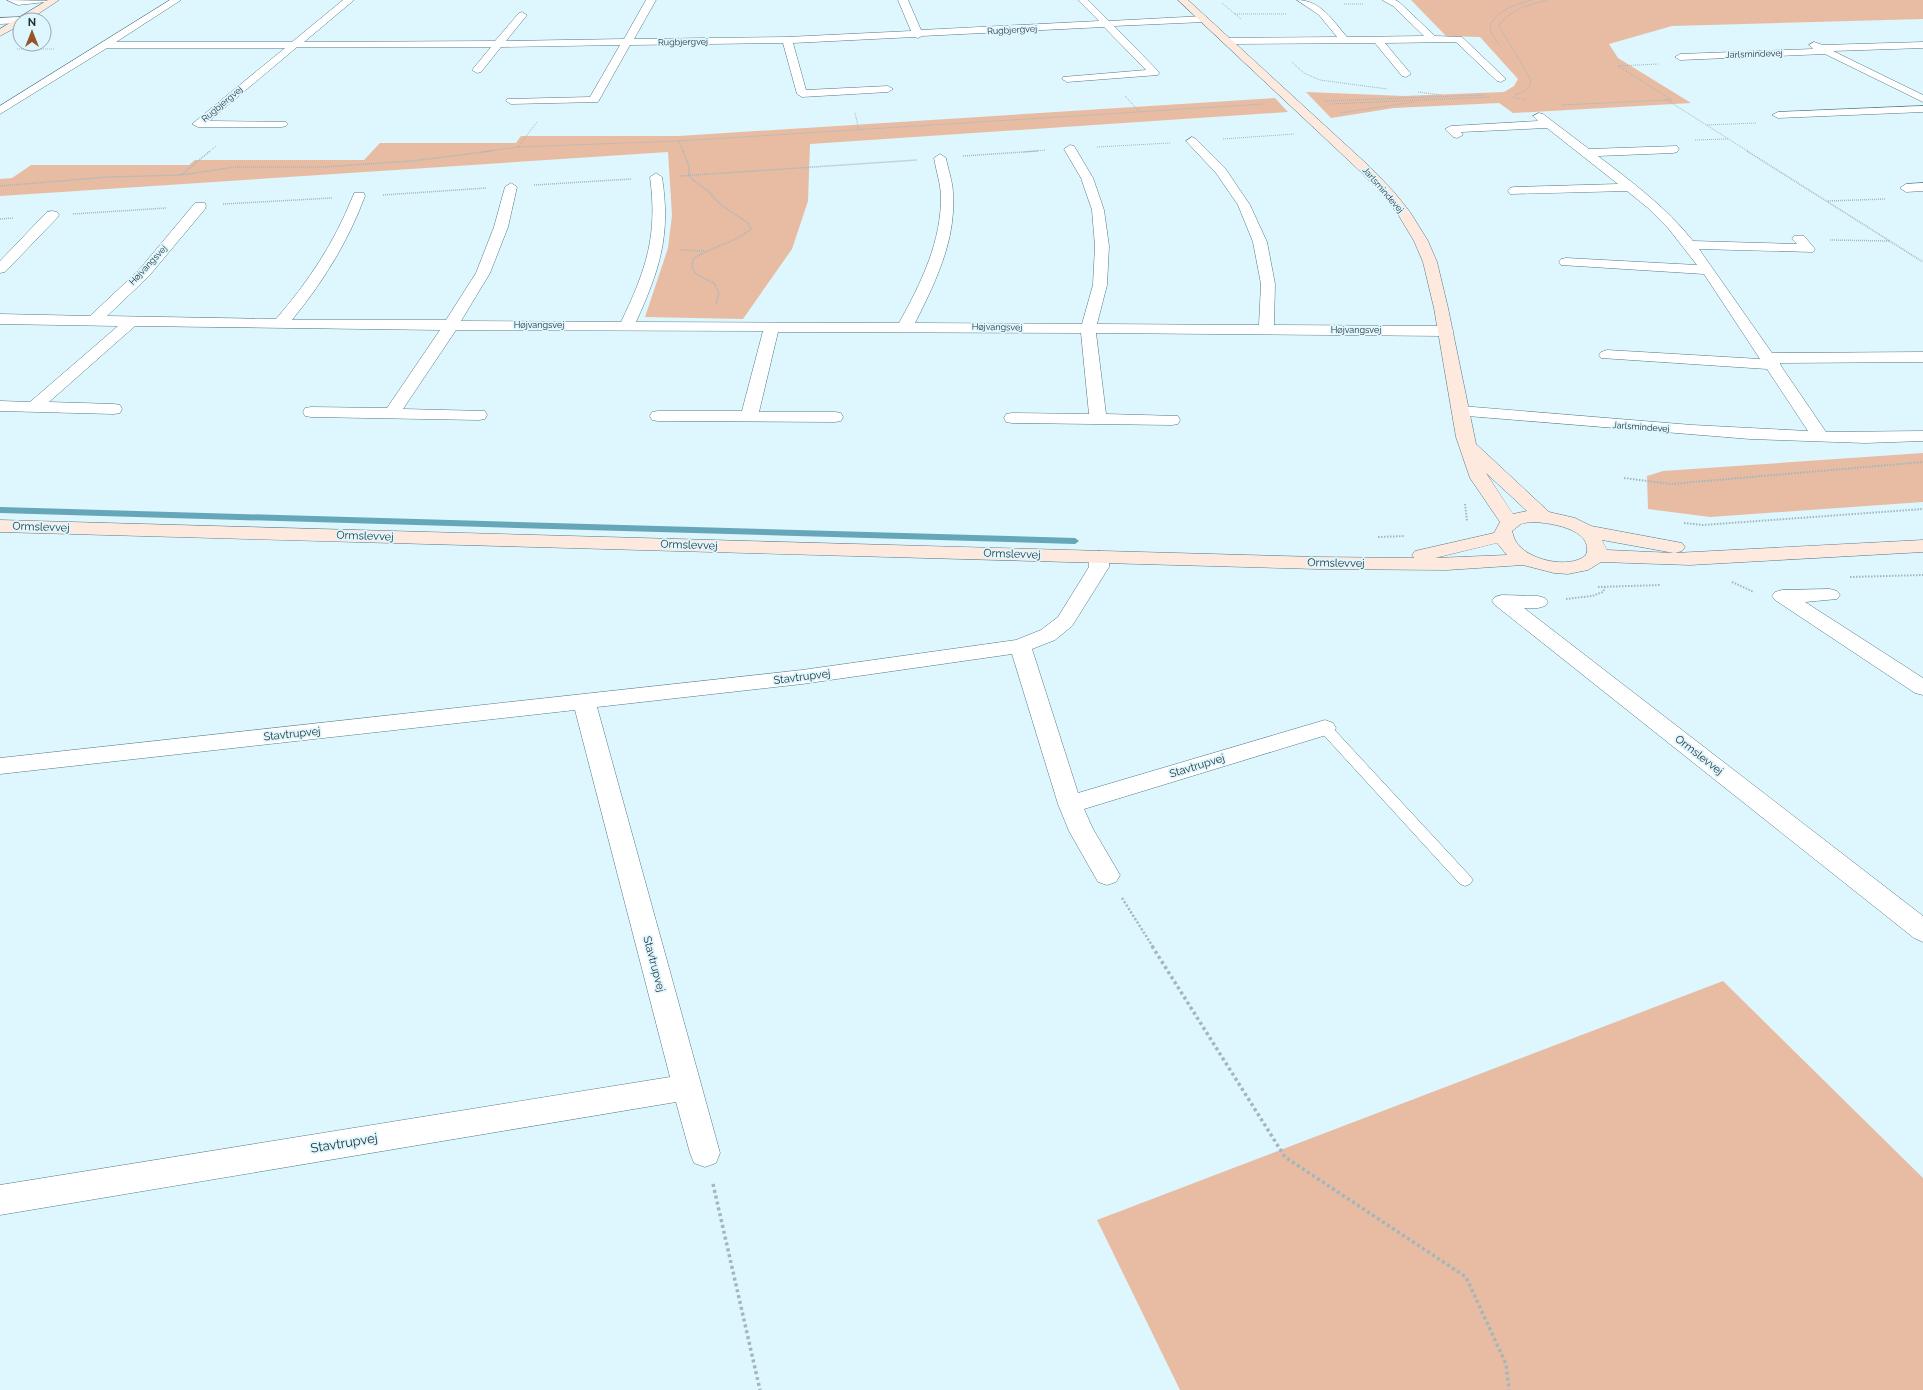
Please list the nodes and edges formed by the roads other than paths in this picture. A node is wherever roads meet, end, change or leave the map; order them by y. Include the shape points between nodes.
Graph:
1 (10, 0) edge
2 (176, 0) edge
3 (349, 0) edge
4 (651, 0) edge
5 (903, 0) edge
6 (1083, 0) edge
7 (1183, 0) edge
8 (1302, 0) edge
9 (53, 1) edge
10 (1388, 1) edge
11 (35, 12) edge
12 (522, 15) dead end
13 (1204, 19) junction
14 (0, 21) edge
15 (12, 21) edge
16 (1107, 25) junction
17 (12, 26) edge
18 (0, 33) edge
19 (918, 35) junction
20 (1432, 39) junction
21 (787, 40) junction
22 (1344, 40) junction
23 (1378, 40) junction
24 (1806, 40) dead end
25 (1228, 41) junction
26 (498, 44) junction
27 (628, 44) junction
28 (294, 45) junction
29 (1923, 45) edge
30 (102, 47) junction
31 (1824, 50) junction
32 (1680, 57) road end
33 (477, 70) dead end
34 (1406, 74) dead end
35 (1066, 79) dead end
36 (1500, 79) dead end
37 (888, 89) dead end
38 (1923, 99) edge
39 (511, 101) dead end
40 (1923, 108) edge
41 (0, 111) edge
42 (1778, 115) road end
43 (282, 124) dead end
44 (1457, 135) dead end
45 (1192, 141) dead end
46 (1070, 149) dead end
47 (1673, 149) dead end
48 (1586, 153) junction
49 (940, 158) dead end
50 (656, 177) dead end
51 (1630, 186) junction
52 (510, 187) dead end
53 (1923, 187) edge
54 (1906, 188) road end
55 (1514, 191) dead end
56 (359, 196) dead end
57 (200, 206) dead end
58 (52, 215) dead end
59 (1798, 239) road end
60 (1690, 245) junction
61 (1566, 262) dead end
62 (0, 269) edge
63 (1708, 270) junction
64 (0, 319) edge
65 (93, 321) junction
66 (131, 322) junction
67 (280, 324) junction
68 (451, 325) junction
69 (626, 326) junction
70 (772, 326) junction
71 (905, 327) junction
72 (1088, 329) junction
73 (1266, 329) junction
74 (1446, 331) junction
75 (1607, 355) dead end
76 (1923, 357) edge
77 (1771, 362) junction
78 (0, 406) edge
79 (34, 407) junction
80 (114, 409) dead end
81 (1461, 411) junction
82 (311, 412) dead end
83 (392, 413) junction
84 (480, 415) dead end
85 (658, 416) dead end
86 (749, 416) junction
87 (835, 417) dead end
88 (1012, 418) dead end
89 (1098, 419) junction
90 (1172, 420) dead end
91 (1820, 436) junction
92 (1923, 436) edge
93 (1470, 448) junction
94 (1543, 516) junction
95 (0, 526) edge
96 (1506, 529) junction
97 (1586, 532) junction
98 (1923, 546) edge
99 (1748, 555) junction
100 (1597, 556) junction
101 (1099, 557) junction
102 (1525, 559) junction
103 (1377, 563) junction
104 (1830, 595) dead end
105 (1538, 602) road end
106 (1020, 646) junction
107 (1923, 688) edge
108 (584, 702) junction
109 (1325, 728) joint
110 (0, 766) edge
111 (1070, 804) junction
112 (1107, 875) road end
113 (1465, 880) dead end
114 (1923, 931) edge
115 (687, 1087) junction
116 (705, 1153) road end
117 (0, 1200) edge

1 - 9 lane via 18,3
2 - 30 street
3 - 28 street, Rugbjergvej
4 - 27 street
5 - 19 street
6 - 16 street
7 - 13 street, Jarlsmindevej
8 - 22 street via 1322,13
9 - 11 street
10 - 20 street via 1396,4
12 - 26 street
13 - 16 street, Rugbjergvej
13 - 25 street, Jarlsmindevej
14 - 15 street
16 - 19 street, Rugbjergvej
16 - 35 street via 1154,73
17 - 18 street
19 - 21 street, Rugbjergvej
20 - 23 street
20 - 36 street via 1459,39
21 - 27 street, Rugbjergvej
21 - 37 street via 802,94
22 - 23 street
22 - 25 street
23 - 34 street
24 - 31 street, Jarlsmindevej
25 - 74 street, Jarlsmindevej via 1390,195 1421,241 1430,262
26 - 27 street, Rugbjergvej
26 - 28 street, Rugbjergvej
26 - 33 street
27 - 39 street via 594,100
28 - 30 street, Rugbjergvej
28 - 43 street, Rugbjergvej via 198,124
29 - 31 street, Jarlsmindevej
30 - 41 street
31 - 32 street, Jarlsmindevej
31 - 38 street, Jarlsmindevej
40 - 42 street
44 - 48 street via 1451,129 1544,120
45 - 73 street via 1221,171 1244,205 1260,242 1268,284
46 - 72 street via 1086,178 1098,210 1102,246 1100,285
47 - 48 street
48 - 51 street
49 - 71 street via 947,193 945,233 931,277
50 - 69 street via 661,218 657,250 646,286
51 - 55 street
51 - 60 street via 1653,205
52 - 68 street via 501,227 483,273
53 - 54 street
56 - 67 street via 335,253 312,287
57 - 65 street, Højvangsvej via 144,272
58 - 62 street
59 - 60 street via 1808,249
60 - 63 street
61 - 63 street
63 - 77 street
64 - 65 street, Højvangsvej
65 - 66 street, Højvangsvej
66 - 67 street, Højvangsvej
66 - 79 street
67 - 68 street, Højvangsvej
68 - 69 street, Højvangsvej
68 - 83 street
69 - 70 street, Højvangsvej
70 - 71 street, Højvangsvej
70 - 86 street
71 - 72 street, Højvangsvej
72 - 73 street, Højvangsvej
72 - 89 street
73 - 74 street, Højvangsvej
74 - 81 street, Jarlsmindevej
75 - 77 street
76 - 77 street
77 - 91 street
78 - 79 street
79 - 80 street
81 - 91 street, Jarlsmindevej via 1736,434
81 - 93 street, Jarlsmindevej via 1465,437
82 - 83 street
83 - 84 street
85 - 86 street
86 - 87 street
88 - 89 street
89 - 90 street
91 - 92 street, Jarlsmindevej
93 - 94 street, Jarlsmindevej
93 - 96 street, Jarlsmindevej via 1479,478 1492,497
94 - 96 street, Ormslevvej via 1518,518
94 - 97 street via 1573,524
95 - 101 street, Ormslevvej
96 - 102 street, Jarlsmindevej via 1506,544
96 - 103 street, Ormslevvej via 1442,552
97 - 99 street via 1677,547
97 - 100 street via 1598,548
98 - 99 street
99 - 100 street via 1690,559
100 - 102 street via 1582,566 1569,568 1547,566
101 - 103 street, Ormslevvej
101 - 106 street, Stavtrupvej via 1099,567 1065,621 1048,635
102 - 103 street, Ormslevvej via 1449,565
104 - 107 street via 1782,596
105 - 114 street, Ormslevvej via 1502,601
106 - 108 street, Stavtrupvej via 802,677
106 - 111 street
108 - 110 street, Stavtrupvej
108 - 115 street, Stavtrupvej
109 - 111 street, Stavtrupvej
109 - 113 lane
111 - 112 street via 1081,831
115 - 116 street, Stavtrupvej
115 - 117 street, Stavtrupvej

